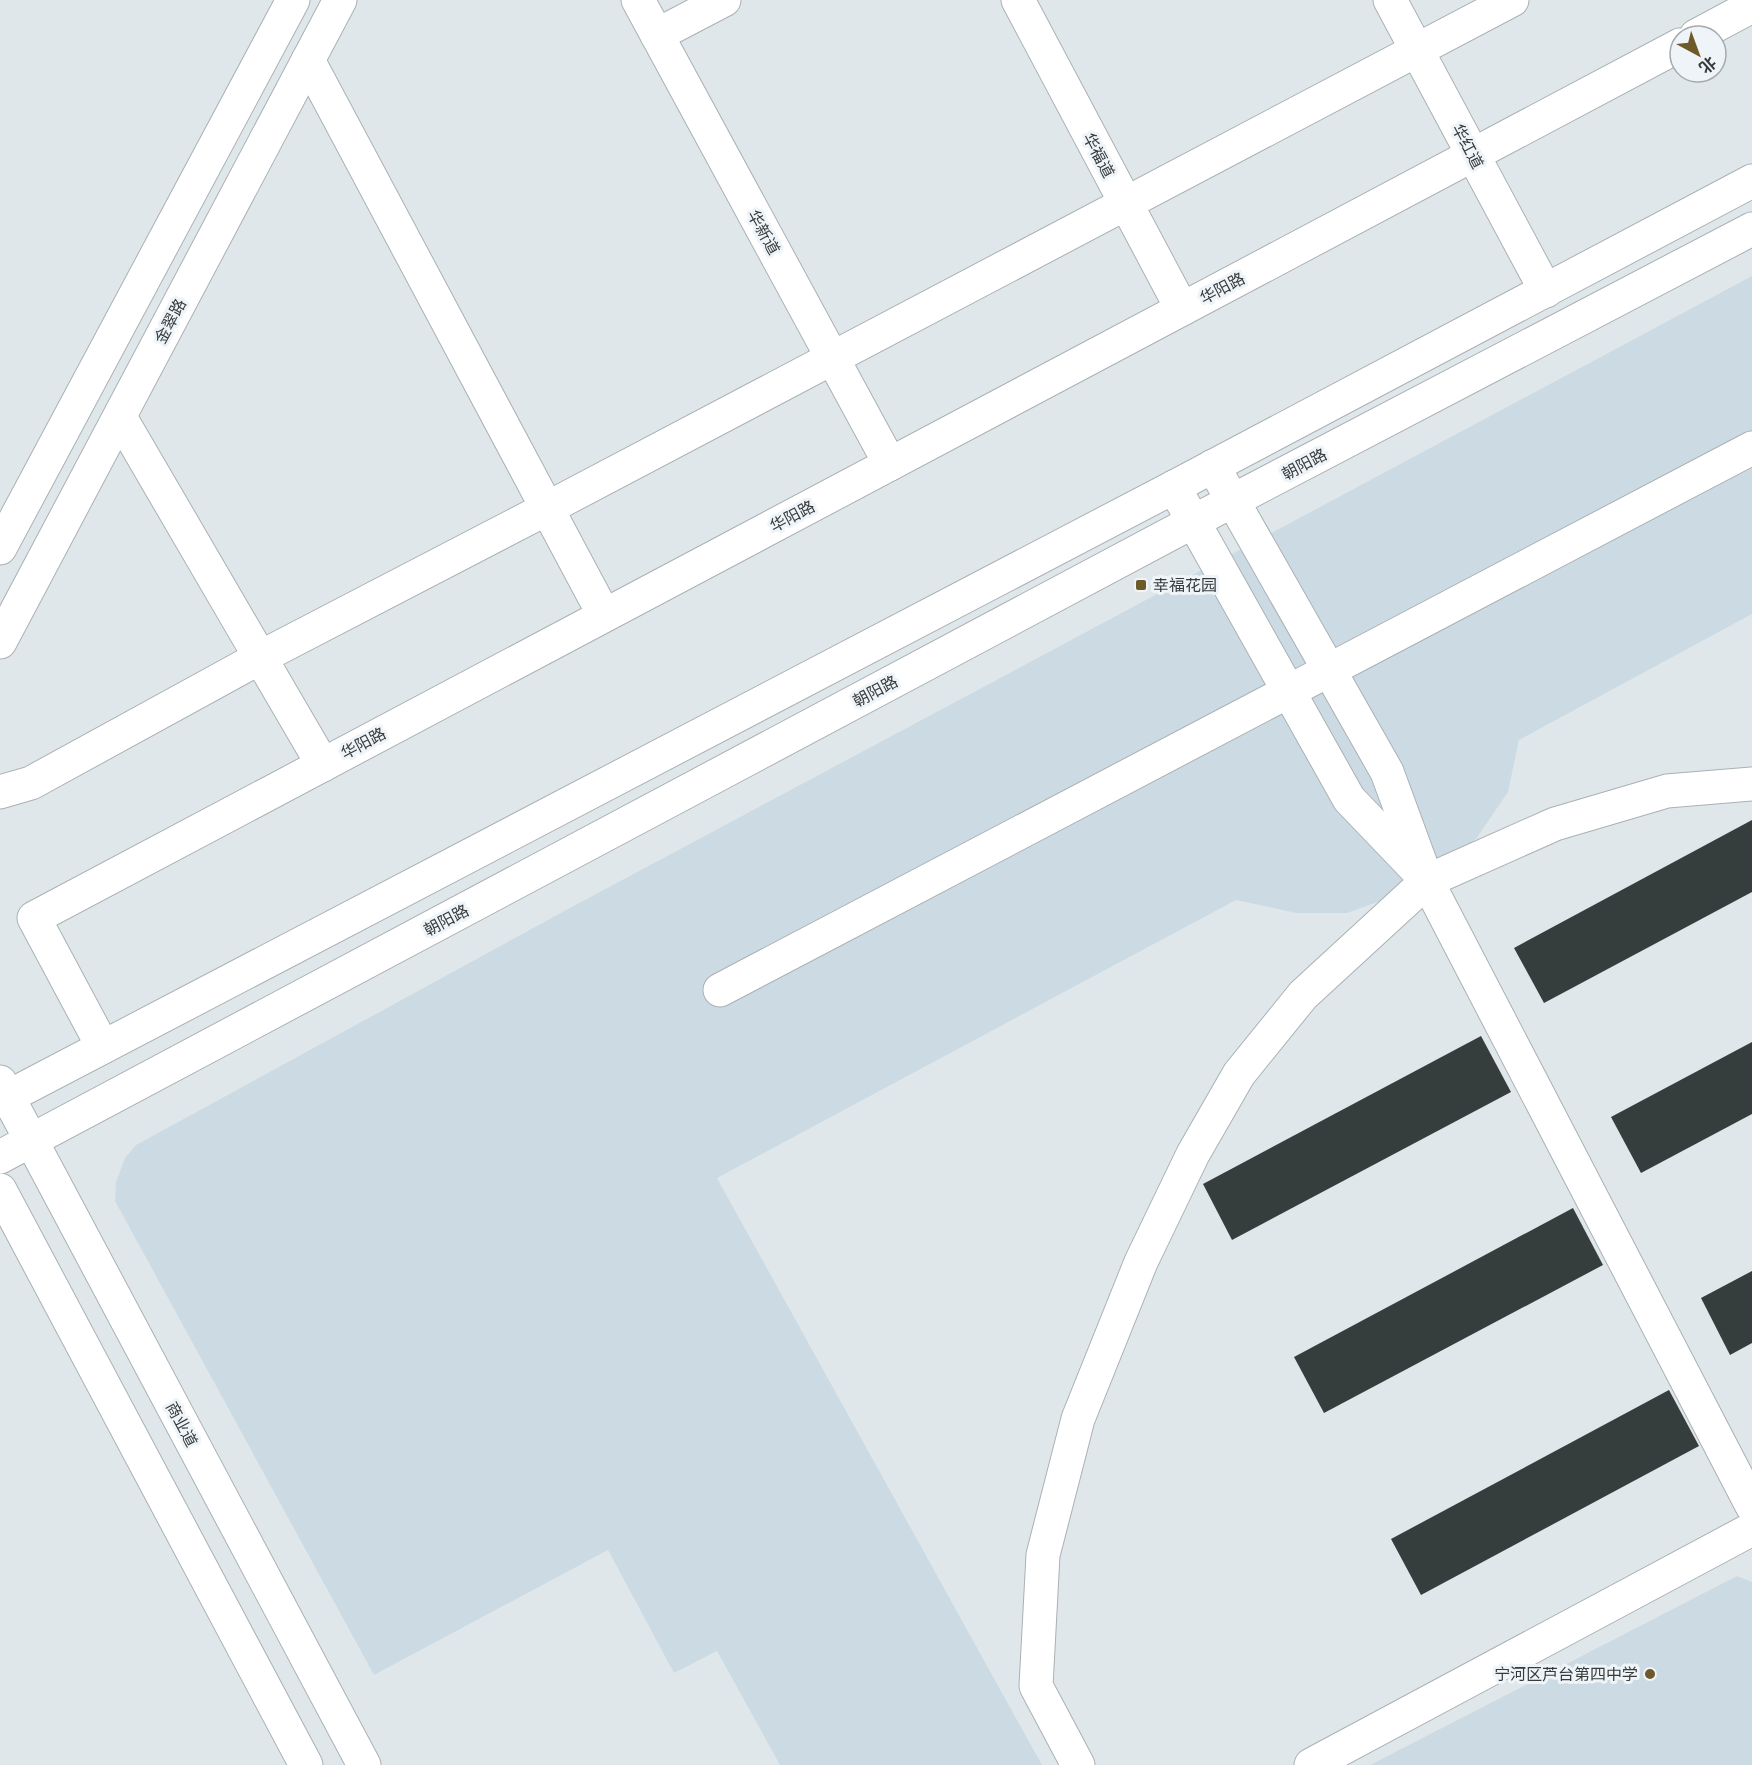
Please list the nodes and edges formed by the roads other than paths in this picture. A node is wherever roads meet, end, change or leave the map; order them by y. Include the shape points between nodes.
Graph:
1 (293, 0) edge
2 (340, 0) edge
3 (638, 0) edge
4 (724, 0) edge
5 (1018, 0) edge
6 (1390, 0) edge
7 (1512, 0) edge
8 (1750, 4) edge
9 (1716, 24) edge
10 (657, 35) junction
11 (1417, 50) junction
12 (1668, 51) edge
13 (308, 60) junction
14 (1473, 155) junction
15 (1752, 181) edge
16 (1126, 204) junction
17 (1752, 229) edge
18 (1546, 291) junction
19 (1182, 309) junction
20 (833, 358) junction
21 (120, 417) junction
22 (1752, 448) edge
23 (890, 464) junction
24 (1213, 466) junction
25 (1174, 487) junction
26 (1232, 501) junction
27 (546, 509) junction
28 (1193, 522) junction
29 (0, 548) edge
30 (604, 615) junction
31 (0, 642) edge
32 (261, 657) junction
33 (1328, 670) junction
34 (1288, 692) junction
35 (323, 765) junction
36 (1752, 784) edge
37 (0, 792) edge
38 (1427, 881) junction
39 (720, 990) dead end
40 (102, 1047) junction
41 (3, 1093) edge
42 (31, 1140) junction
43 (0, 1157) edge
44 (0, 1190) edge
45 (1752, 1506) edge
46 (1752, 1528) edge
47 (306, 1765) edge
48 (364, 1765) edge
49 (1078, 1765) edge
50 (1311, 1765) edge

1 - 29 street
2 - 13 street, 金翠路
3 - 10 street, 华新道
4 - 10 street
5 - 16 street, 华福道
6 - 11 street, 华红道
7 - 11 street
8 - 9 street
10 - 20 street, 华新道
11 - 14 street, 华红道
11 - 16 street
12 - 14 street, 华阳路
13 - 21 street, 金翠路
13 - 27 street
14 - 18 street, 华红道
14 - 19 street, 华阳路
15 - 18 street
16 - 19 street, 华福道
16 - 20 street
17 - 26 street, 朝阳路
18 - 24 street
19 - 23 street, 华阳路
20 - 23 street, 华新道
20 - 27 street
21 - 31 street, 金翠路
21 - 32 street
22 - 33 street
23 - 30 street, 华阳路
24 - 25 street
24 - 26 street
25 - 28 street
25 - 40 street
26 - 28 street, 朝阳路
26 - 33 street
27 - 30 street
27 - 32 street
28 - 34 street
28 - 42 street, 朝阳路
30 - 35 street, 华阳路
32 - 35 street
32 - 37 street via 31,783
33 - 34 street
33 - 38 street via 1387,772
34 - 38 street via 1348,799
34 - 39 street
35 - 40 street, 华阳路 via 34,918
36 - 38 street via 1667,791 1555,824
38 - 45 street
38 - 49 street via 1303,995 1239,1074 1193,1154 1141,1262 1077,1419 1043,1555 1036,1686
40 - 41 street
41 - 42 street, 商业道
42 - 43 street, 朝阳路
42 - 48 street, 商业道
44 - 47 street
46 - 50 street

